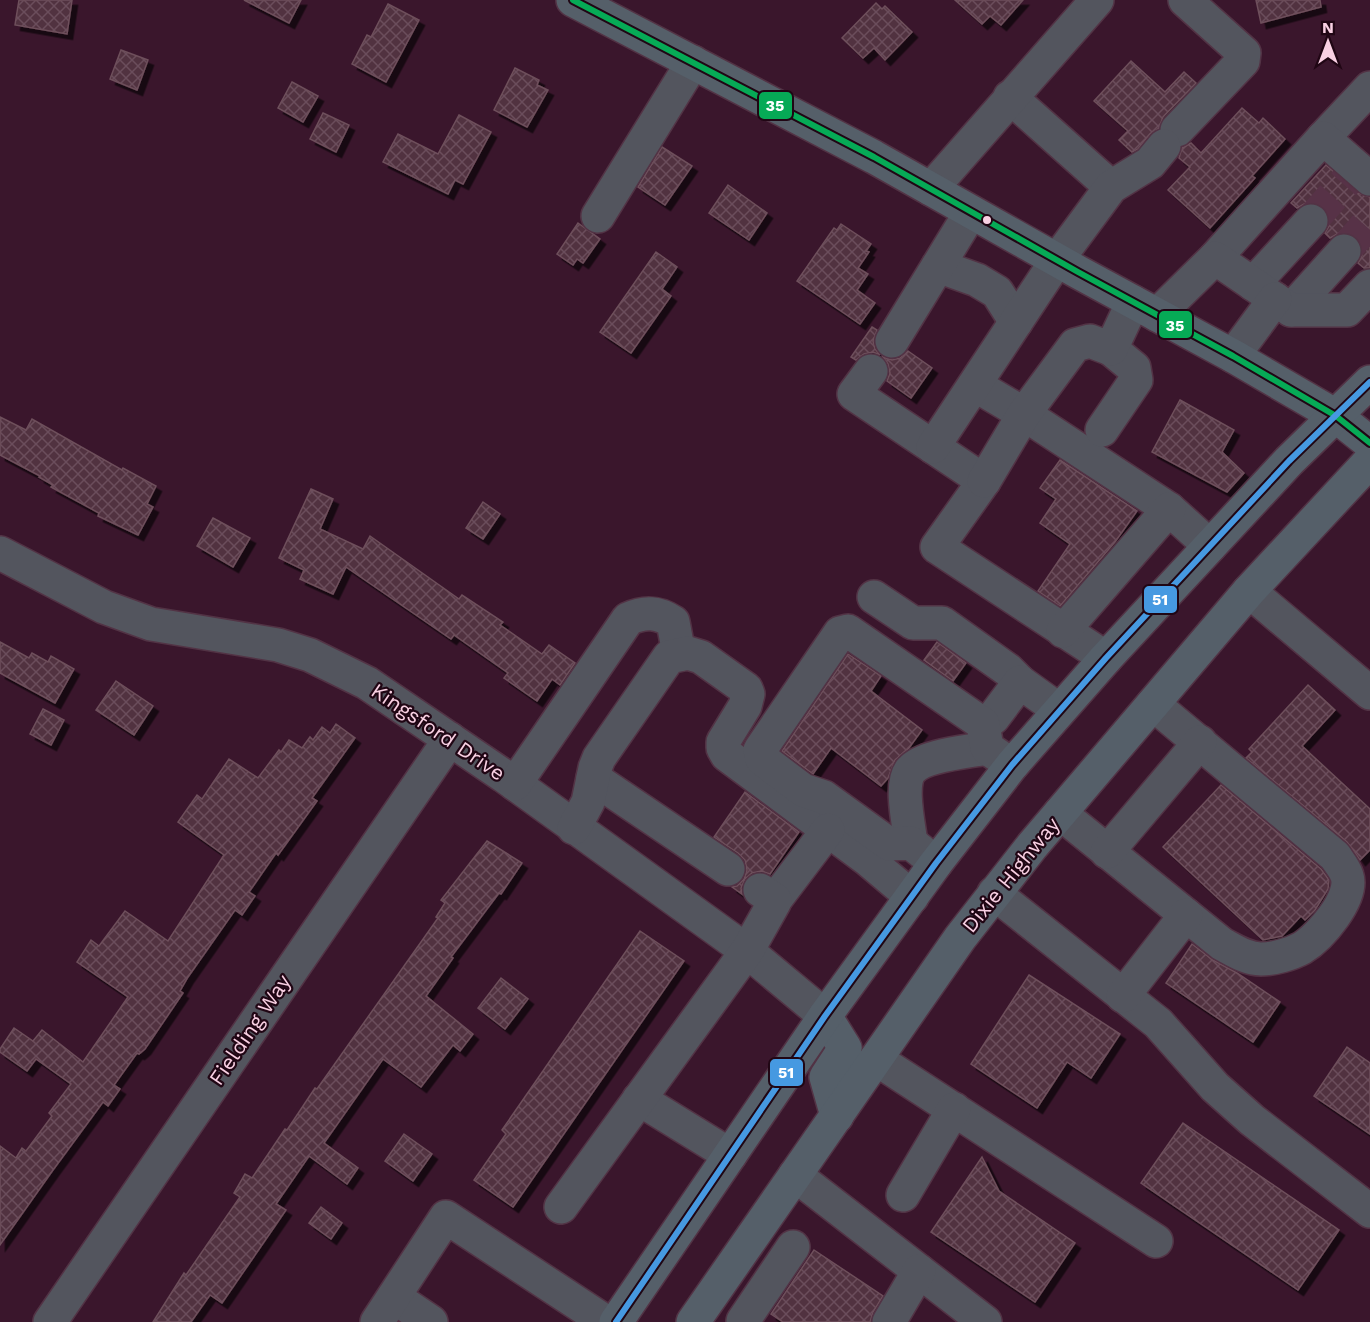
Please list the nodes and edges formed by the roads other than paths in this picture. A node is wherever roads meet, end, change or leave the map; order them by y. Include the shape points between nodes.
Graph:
1 (573, 0) edge
2 (1098, 0) edge
3 (1185, 0) edge
4 (693, 62) junction
5 (1370, 88) edge
6 (1010, 97) junction
7 (1323, 138) junction
8 (1359, 175) edge
9 (1112, 187) junction
10 (931, 189) junction
11 (971, 212) junction
12 (598, 216) dead end
13 (1311, 221) tunnel mouth
14 (1344, 251) tunnel mouth
15 (1215, 258) junction
16 (1057, 260) junction
17 (938, 266) junction
18 (1369, 290) edge
19 (1273, 298) junction
20 (1145, 309) junction
21 (1016, 322) junction
22 (892, 341) dead end
23 (1111, 349) junction
24 (1233, 356) junction
25 (871, 370) dead end
26 (1370, 381) edge
27 (975, 385) junction
28 (1024, 414) junction
29 (1336, 416) junction
30 (1102, 430) dead end
31 (1370, 443) edge
32 (933, 447) junction
33 (1370, 460) edge
34 (984, 481) junction
35 (1169, 509) junction
36 (1210, 546) junction
37 (0, 553) edge
38 (1249, 591) junction
39 (874, 597) dead end
40 (1063, 631) junction
41 (679, 654) junction
42 (1106, 658) junction
43 (1020, 682) junction
44 (1370, 693) edge
45 (1153, 704) junction
46 (1059, 710) junction
47 (450, 739) junction
48 (1200, 742) junction
49 (994, 745) junction
50 (592, 778) junction
51 (515, 784) junction
52 (1060, 813) junction
53 (574, 828) junction
54 (828, 830) junction
55 (911, 843) junction
56 (1107, 852) junction
57 (936, 863) junction
58 (728, 869) dead end
59 (994, 893) junction
60 (912, 897) junction
61 (1186, 915) junction
62 (747, 951) junction
63 (1123, 996) junction
64 (825, 1016) junction
65 (876, 1059) junction
66 (639, 1099) junction
67 (954, 1109) junction
68 (837, 1116) junction
69 (730, 1155) junction
70 (795, 1175) junction
71 (903, 1195) dead end
72 (561, 1207) dead end
73 (1370, 1211) edge
74 (1156, 1240) dead end
75 (793, 1246) dead end
76 (919, 1271) junction
77 (386, 1310) edge
78 (701, 1311) edge
79 (50, 1322) edge
80 (431, 1322) edge
81 (606, 1322) edge
82 (616, 1322) edge
83 (744, 1322) edge
84 (889, 1322) edge
85 (985, 1322) edge

1 - 4 main road
2 - 6 street
3 - 9 street via 1244,53 1243,61 1150,163
4 - 10 main road
4 - 12 street
5 - 7 street
6 - 9 street
6 - 10 street
7 - 8 street
7 - 15 street
9 - 16 street
10 - 11 main road
11 - 16 main road
11 - 17 street
13 - 19 street
14 - 19 street
15 - 19 street
15 - 20 street
16 - 20 main road
16 - 21 street
17 - 21 street via 997,292
17 - 22 street
18 - 19 street via 1347,310
19 - 24 street
20 - 23 street
20 - 24 main road
21 - 27 street
23 - 28 street via 1090,341 1076,345
23 - 30 street via 1134,368 1136,380
24 - 29 main road
25 - 32 street via 854,394
26 - 29 main road
27 - 28 street
27 - 32 street
28 - 34 street
28 - 35 street
29 - 31 main road
29 - 36 main road
32 - 34 street
33 - 38 main road, Dixie Highway
34 - 40 street via 937,547
35 - 36 street
35 - 40 street
36 - 42 main road
37 - 47 street, Kingsford Drive via 104,607 151,624 253,640 310,655 367,683
38 - 44 street
38 - 45 main road, Dixie Highway
39 - 43 street via 913,623 942,623
40 - 42 street
41 - 50 street via 669,657 599,758
41 - 51 street via 673,622 665,616 640,613 628,619
41 - 54 street via 701,657 746,689 745,706 723,742 727,755
42 - 46 main road
43 - 46 street
43 - 49 street via 993,718
45 - 48 street
45 - 52 main road, Dixie Highway
46 - 49 main road
47 - 51 street, Kingsford Drive
47 - 79 street, Fielding Way
48 - 56 street
48 - 61 street via 1335,856 1347,875 1348,886 1344,902 1318,934 1302,948 1281,956 1243,956
49 - 55 street via 919,763 909,771 906,802
49 - 55 street via 848,631 840,633 760,750 762,759 889,844
49 - 57 main road
50 - 53 street via 588,802
50 - 58 street
51 - 53 street, Kingsford Drive
52 - 56 street
52 - 59 main road, Dixie Highway
53 - 62 street, Kingsford Drive
54 - 60 street
54 - 62 street via 767,895 773,909
55 - 57 street
56 - 61 street
57 - 60 main road
59 - 63 street
59 - 65 main road, Dixie Highway
60 - 64 main road
61 - 63 street
62 - 64 street, Kingsford Drive
62 - 66 street
63 - 73 street via 1158,1023 1215,1087 1252,1120
64 - 68 main road via 845,1048 826,1077
64 - 69 main road
65 - 67 street
65 - 68 main road, Dixie Highway
66 - 69 street
66 - 72 street
67 - 71 street
67 - 74 street
68 - 70 main road, Dixie Highway
69 - 82 main road
70 - 76 street
70 - 78 main road, Dixie Highway
75 - 83 street
76 - 84 street
76 - 85 street
77 - 80 street
77 - 81 street via 446,1217
78 - 83 street

